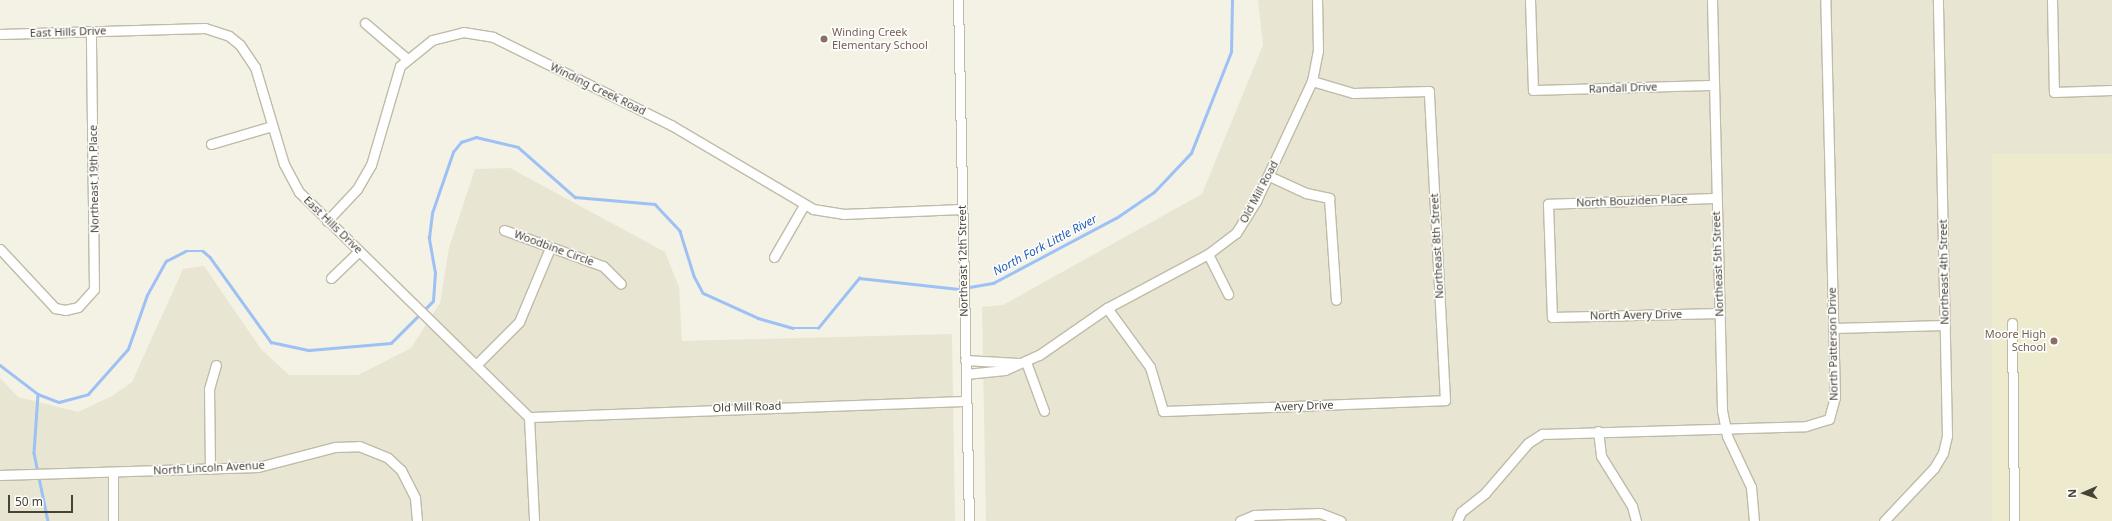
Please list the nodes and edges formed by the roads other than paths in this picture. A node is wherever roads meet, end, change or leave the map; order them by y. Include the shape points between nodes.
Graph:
1 (958, 0) edge
2 (1317, 0) edge
3 (1530, 0) edge
4 (1712, 0) edge
5 (1825, 0) edge
6 (1938, 0) edge
7 (2052, 0) edge
8 (365, 23) dead end
9 (91, 32) junction
10 (0, 34) edge
11 (406, 58) junction
12 (1312, 81) junction
13 (1714, 85) junction
14 (2112, 90) edge
15 (272, 126) junction
16 (211, 144) dead end
17 (1269, 176) junction
18 (1716, 198) junction
19 (804, 205) junction
20 (962, 209) junction
21 (327, 221) junction
22 (504, 230) dead end
23 (550, 248) junction
24 (0, 249) edge
25 (359, 251) junction
26 (1208, 254) junction
27 (774, 257) dead end
28 (331, 278) dead end
29 (621, 284) dead end
30 (1228, 294) dead end
31 (1336, 300) dead end
32 (1106, 308) junction
33 (1720, 313) junction
34 (1552, 317) joint
35 (2012, 323) dead end
36 (1945, 325) junction
37 (1833, 328) junction
38 (965, 360) junction
39 (1022, 363) junction
40 (477, 364) junction
41 (216, 365) dead end
42 (966, 374) junction
43 (1445, 400) joint
44 (966, 401) junction
45 (1044, 411) dead end
46 (529, 417) junction
47 (1725, 427) junction
48 (1598, 431) junction
49 (210, 469) junction
50 (113, 473) junction
51 (0, 475) edge
52 (1340, 520) edge
53 (113, 521) edge
54 (417, 521) edge
55 (534, 521) edge
56 (969, 521) edge
57 (1240, 521) edge
58 (1457, 521) edge
59 (1636, 521) edge
60 (1754, 521) edge
61 (1884, 521) edge
62 (2014, 521) edge

1 - 20 street, Northeast 12th Street
2 - 12 street, Old Mill Road via 1318,51
3 - 13 street, Randall Drive via 1533,90
4 - 13 street, Northeast 5th Street
5 - 37 street, North Patterson Drive
6 - 36 street, Northeast 4th Street
7 - 14 street via 2054,92
8 - 11 street
9 - 10 street, East Hills Drive
9 - 15 street, East Hills Drive via 205,28 229,36 248,54 255,67
9 - 24 street, Northeast 19th Place via 95,282 85,303 65,310 49,304
11 - 19 street, Winding Creek Road via 428,42 454,33 473,32 493,37 671,125
11 - 21 street, Winding Creek Road via 392,86 371,165 357,189
12 - 17 street, Old Mill Road
12 - 43 street, Northeast 8th Street via 1354,93 1429,91
13 - 18 street, Northeast 5th Street
15 - 16 street
15 - 21 street, East Hills Drive via 294,184
17 - 26 street, Old Mill Road via 1245,221
17 - 31 street via 1306,193 1329,198
18 - 33 street, Northeast 5th Street
18 - 34 street, North Bouziden Place via 1548,204
19 - 20 street, Winding Creek Road via 843,214
19 - 27 street
20 - 38 street, Northeast 12th Street
21 - 25 street, East Hills Drive
22 - 23 street, Woodbine Circle
23 - 29 street, Woodbine Circle via 603,266
23 - 40 street via 520,322
25 - 28 street
25 - 40 street, East Hills Drive
26 - 30 street
26 - 32 street, Old Mill Road
32 - 39 street, Old Mill Road via 1053,347
32 - 43 street, Avery Drive via 1150,368 1163,411
33 - 34 street, North Avery Drive
33 - 47 street, Northeast 5th Street
35 - 62 street
36 - 37 street
36 - 61 street, Northeast 4th Street via 1948,424 1943,453
37 - 47 street, North Patterson Drive via 1835,397 1829,419 1816,425
38 - 39 street
38 - 42 street, Northeast 12th Street
39 - 42 street, Old Mill Road via 1005,370
39 - 45 street
40 - 46 street, East Hills Drive
41 - 49 street via 209,389
42 - 44 street, Northeast 12th Street
44 - 46 street, Old Mill Road
44 - 56 street, Northeast 12th Street
46 - 55 street
47 - 48 street, North Patterson Drive
47 - 60 street, Northeast 5th Street via 1748,477
48 - 58 street, North Patterson Drive via 1548,433 1535,437 1485,493 1461,512
48 - 59 street via 1601,456 1632,506
49 - 50 street, North Lincoln Avenue
49 - 54 street, North Lincoln Avenue via 274,465 335,447 359,446 388,458 401,470 415,498
50 - 51 street, North Lincoln Avenue
50 - 53 street
52 - 57 street via 1329,513 1306,513 1254,515

